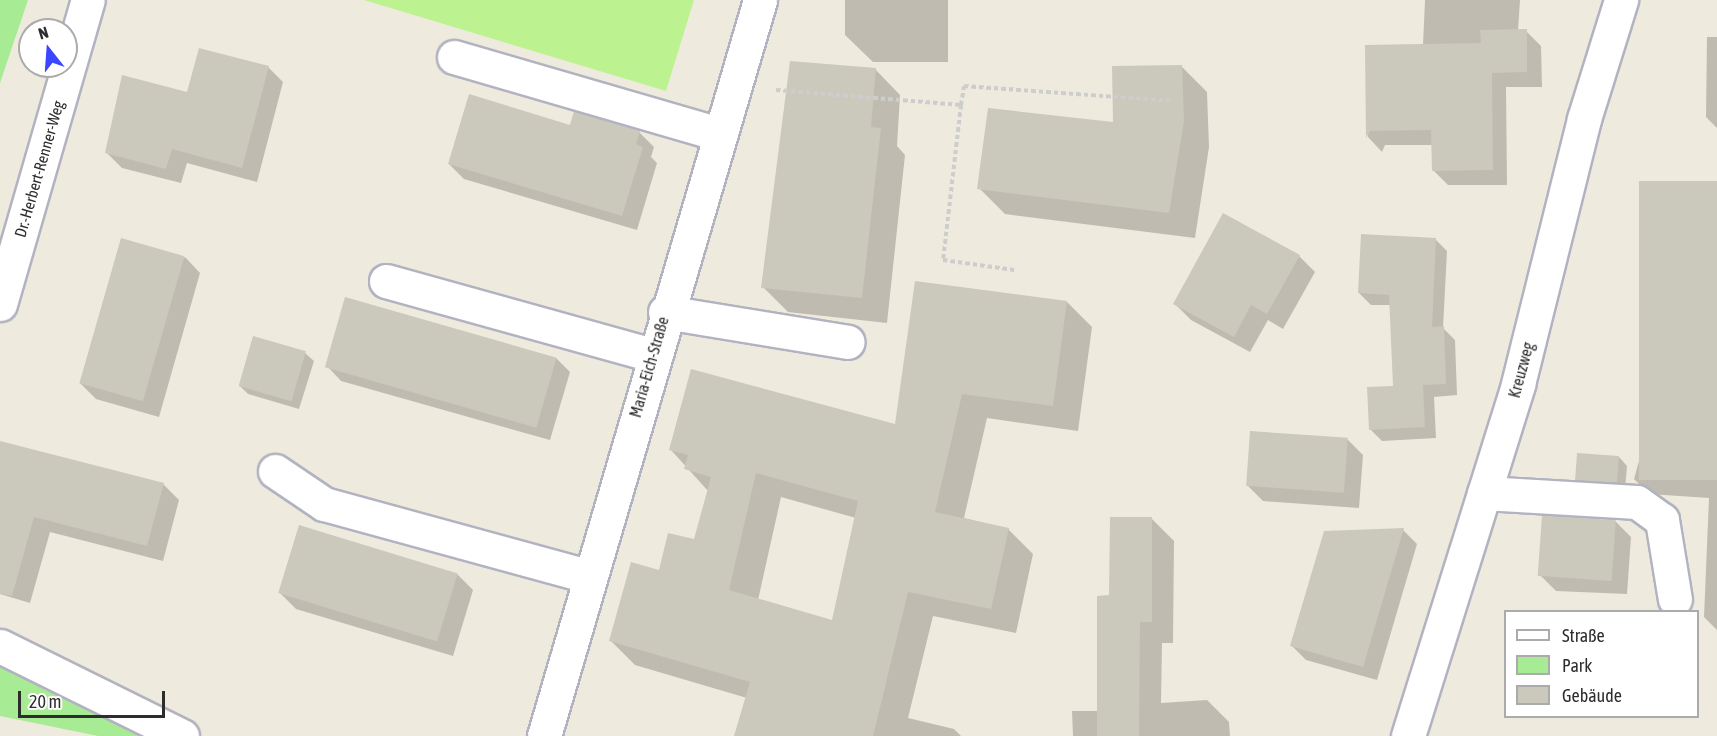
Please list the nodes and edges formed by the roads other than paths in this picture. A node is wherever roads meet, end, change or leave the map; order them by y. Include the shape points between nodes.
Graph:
1 (88, 0) edge
2 (760, 0) edge
3 (1621, 0) edge
4 (454, 57) dead end
5 (719, 134) junction
6 (386, 281) dead end
7 (0, 304) edge
8 (665, 312) junction
9 (848, 342) dead end
10 (652, 355) junction
11 (275, 471) dead end
12 (1484, 493) junction
13 (590, 577) junction
14 (1675, 599) dead end
15 (0, 646) edge
16 (182, 736) edge
17 (544, 736) edge
18 (1408, 736) edge

1 - 7 street, Dr.-Herbert-Renner-Weg
2 - 5 street, Maria-Eich-Straße
3 - 12 street, Kreuzweg
4 - 5 street
5 - 8 street, Maria-Eich-Straße
6 - 10 street
8 - 9 street
8 - 10 street, Maria-Eich-Straße
10 - 13 street, Maria-Eich-Straße
11 - 13 street via 324,504
12 - 14 street via 1637,501 1662,520
12 - 18 street, Kreuzweg
13 - 17 street, Maria-Eich-Straße
15 - 16 street

